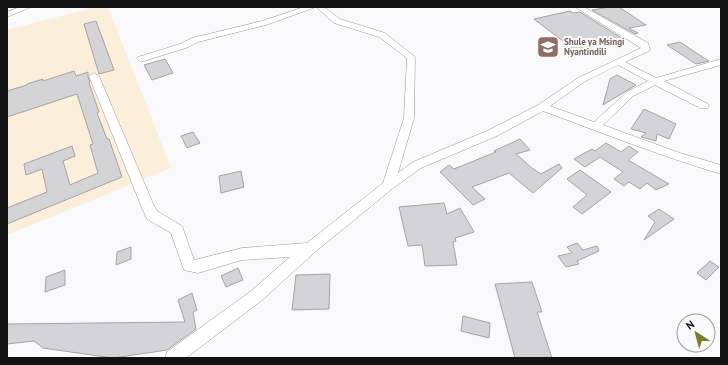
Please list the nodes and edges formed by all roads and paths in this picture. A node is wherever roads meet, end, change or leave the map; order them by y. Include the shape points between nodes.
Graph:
1 (27, 7) edge
2 (312, 7) edge
3 (319, 7) edge
4 (579, 7) edge
5 (7, 15) edge
6 (141, 59) dead end
7 (620, 62) junction
8 (721, 62) edge
9 (94, 76) dead end
10 (658, 82) junction
11 (704, 106) dead end
12 (542, 107) junction
13 (596, 126) junction
14 (721, 170) edge
15 (388, 186) junction
16 (310, 248) junction
17 (173, 358) edge

1 - 5 street
2 - 6 street via 263,23 195,40
3 - 15 street via 337,21 382,35 411,57 409,118
4 - 7 street via 647,47 644,51
7 - 10 street
7 - 12 street via 581,80
8 - 10 street
9 - 16 street via 148,208 152,215 177,230 189,266 197,267 243,254
10 - 11 street
10 - 13 street via 631,94
12 - 13 street
12 - 15 street via 493,133 417,166
13 - 14 street via 678,157
15 - 16 street
16 - 17 street via 256,296

